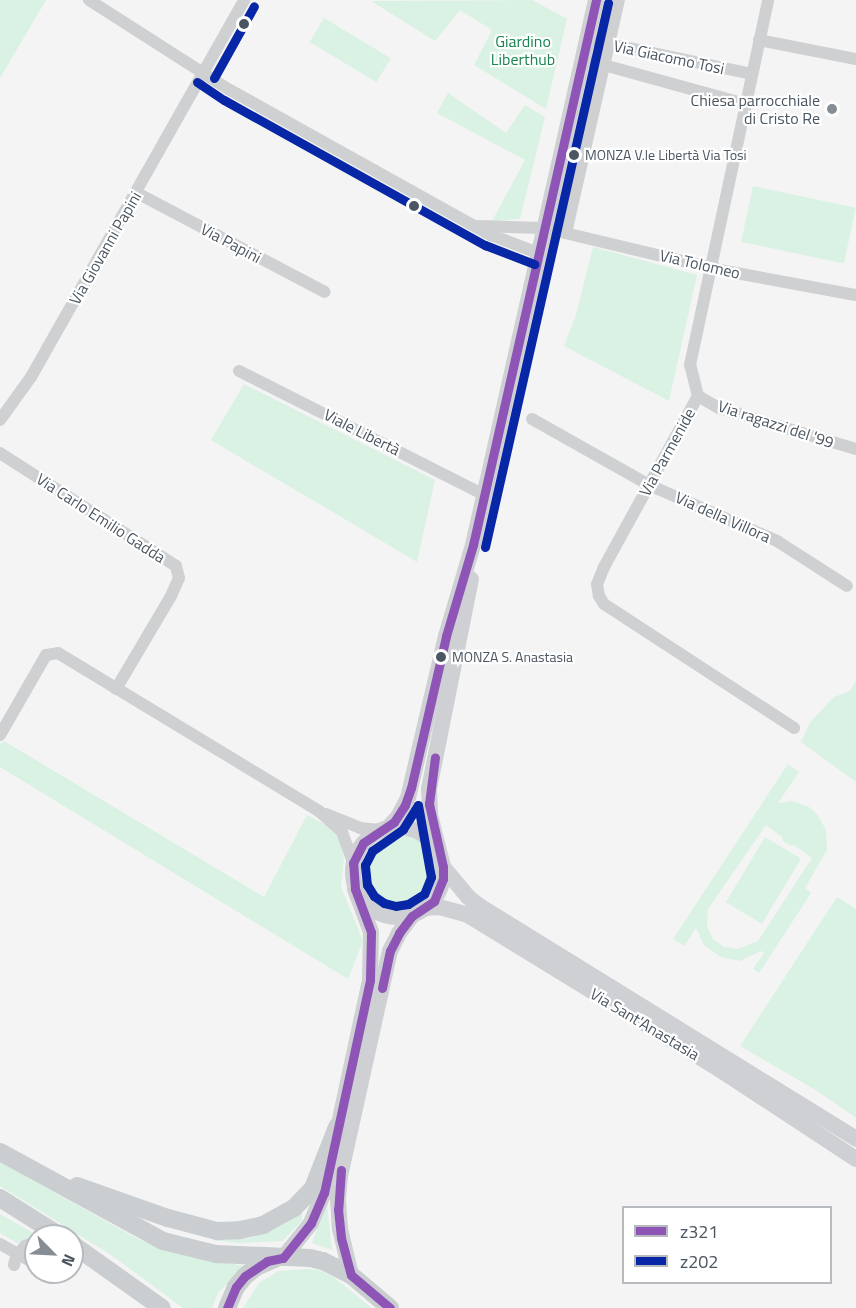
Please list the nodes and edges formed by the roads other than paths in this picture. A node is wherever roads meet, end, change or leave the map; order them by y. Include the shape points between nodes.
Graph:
1 (89, 0) edge
2 (244, 0) edge
3 (596, 0) edge
4 (619, 0) edge
5 (768, 0) edge
6 (587, 39) junction
7 (759, 40) junction
8 (609, 44) junction
9 (582, 59) junction
10 (856, 59) edge
11 (604, 64) junction
12 (204, 72) junction
13 (751, 74) junction
14 (745, 104) junction
15 (137, 193) junction
16 (478, 226) junction
17 (544, 228) junction
18 (566, 233) junction
19 (538, 253) junction
20 (710, 267) junction
21 (325, 292) dead end
22 (856, 295) edge
23 (238, 371) dead end
24 (698, 396) junction
25 (532, 419) dead end
26 (0, 420) edge
27 (856, 449) edge
28 (0, 453) edge
29 (649, 485) junction
30 (484, 495) junction
31 (473, 545) junction
32 (847, 586) dead end
33 (116, 689) junction
34 (794, 728) dead end
35 (0, 735) edge
36 (319, 811) junction
37 (384, 829) junction
38 (442, 861) junction
39 (353, 863) junction
40 (356, 890) junction
41 (419, 912) junction
42 (337, 1127) junction
43 (856, 1138) edge
44 (0, 1152) edge
45 (856, 1159) edge
46 (31, 1170) junction
47 (0, 1198) edge
48 (41, 1224) edge
49 (0, 1244) edge
50 (24, 1247) edge
51 (84, 1253) edge
52 (283, 1258) junction
53 (16, 1259) junction
54 (24, 1261) edge
55 (351, 1275) junction
56 (162, 1308) edge
57 (227, 1308) edge
58 (390, 1308) edge

1 - 12 street
2 - 12 street, Via Giovanni Papini
3 - 6 main road
4 - 8 street
5 - 7 street, Via Parmenide
6 - 8 street, Via Giacomo Tosi
6 - 9 main road
7 - 10 street
7 - 13 street, Via Parmenide
8 - 11 street
8 - 13 street, Via Giacomo Tosi
9 - 11 street, Via Giacomo Tosi
9 - 17 main road
11 - 14 street, Via Giacomo Tosi
11 - 18 street
12 - 15 street, Via Giovanni Papini
12 - 16 street
13 - 14 street, Via Parmenide
14 - 20 street, Via Parmenide
15 - 21 street, Via Papini
15 - 26 street, Via Giovanni Papini via 31,377
16 - 17 street, Via Tolomeo
16 - 19 street via 503,241
17 - 18 street, Via Tolomeo
17 - 19 main road
18 - 20 street, Via Tolomeo
19 - 30 main road
20 - 22 street, Via Tolomeo
20 - 24 street, Via Parmenide via 690,364
23 - 30 street, Viale Libertà
24 - 27 street, Via ragazzi del '99 via 719,408
24 - 29 street, Via Parmenide
25 - 29 street, Via della Villora
28 - 33 street, Via Carlo Emilio Gadda via 176,566 179,578 171,596
29 - 32 street, Via della Villora via 777,541
29 - 34 street, Via Parmenide via 604,567 597,584 599,596 604,604
30 - 31 main road
31 - 37 main road via 446,636 408,798 401,812
31 - 38 main road via 468,608 429,789 430,816
33 - 35 street via 58,653 46,655
33 - 36 street
36 - 37 street via 360,828
36 - 39 street via 342,832
37 - 38 main road via 404,827 418,831 432,841
37 - 39 main road via 363,843
38 - 41 main road via 440,890
38 - 43 main road, Via Sant'Anastasia via 468,897 481,907
39 - 40 main road
40 - 41 main road via 365,905 379,914 394,918
40 - 42 main road via 371,932 372,969
41 - 45 main road, Via Sant'Anastasia via 440,907 466,914 719,1069
41 - 55 main road via 399,933 390,951 340,1176 339,1219
42 - 46 main road via 320,1175 299,1204 276,1220 240,1230 217,1231 168,1218
42 - 52 main road via 330,1171 318,1209
44 - 46 main road
46 - 52 main road via 163,1241 216,1254
47 - 48 main road
49 - 53 street
50 - 53 street
51 - 56 main road
52 - 55 main road via 322,1261
52 - 57 main road via 267,1261 245,1276
53 - 54 street
55 - 58 main road

